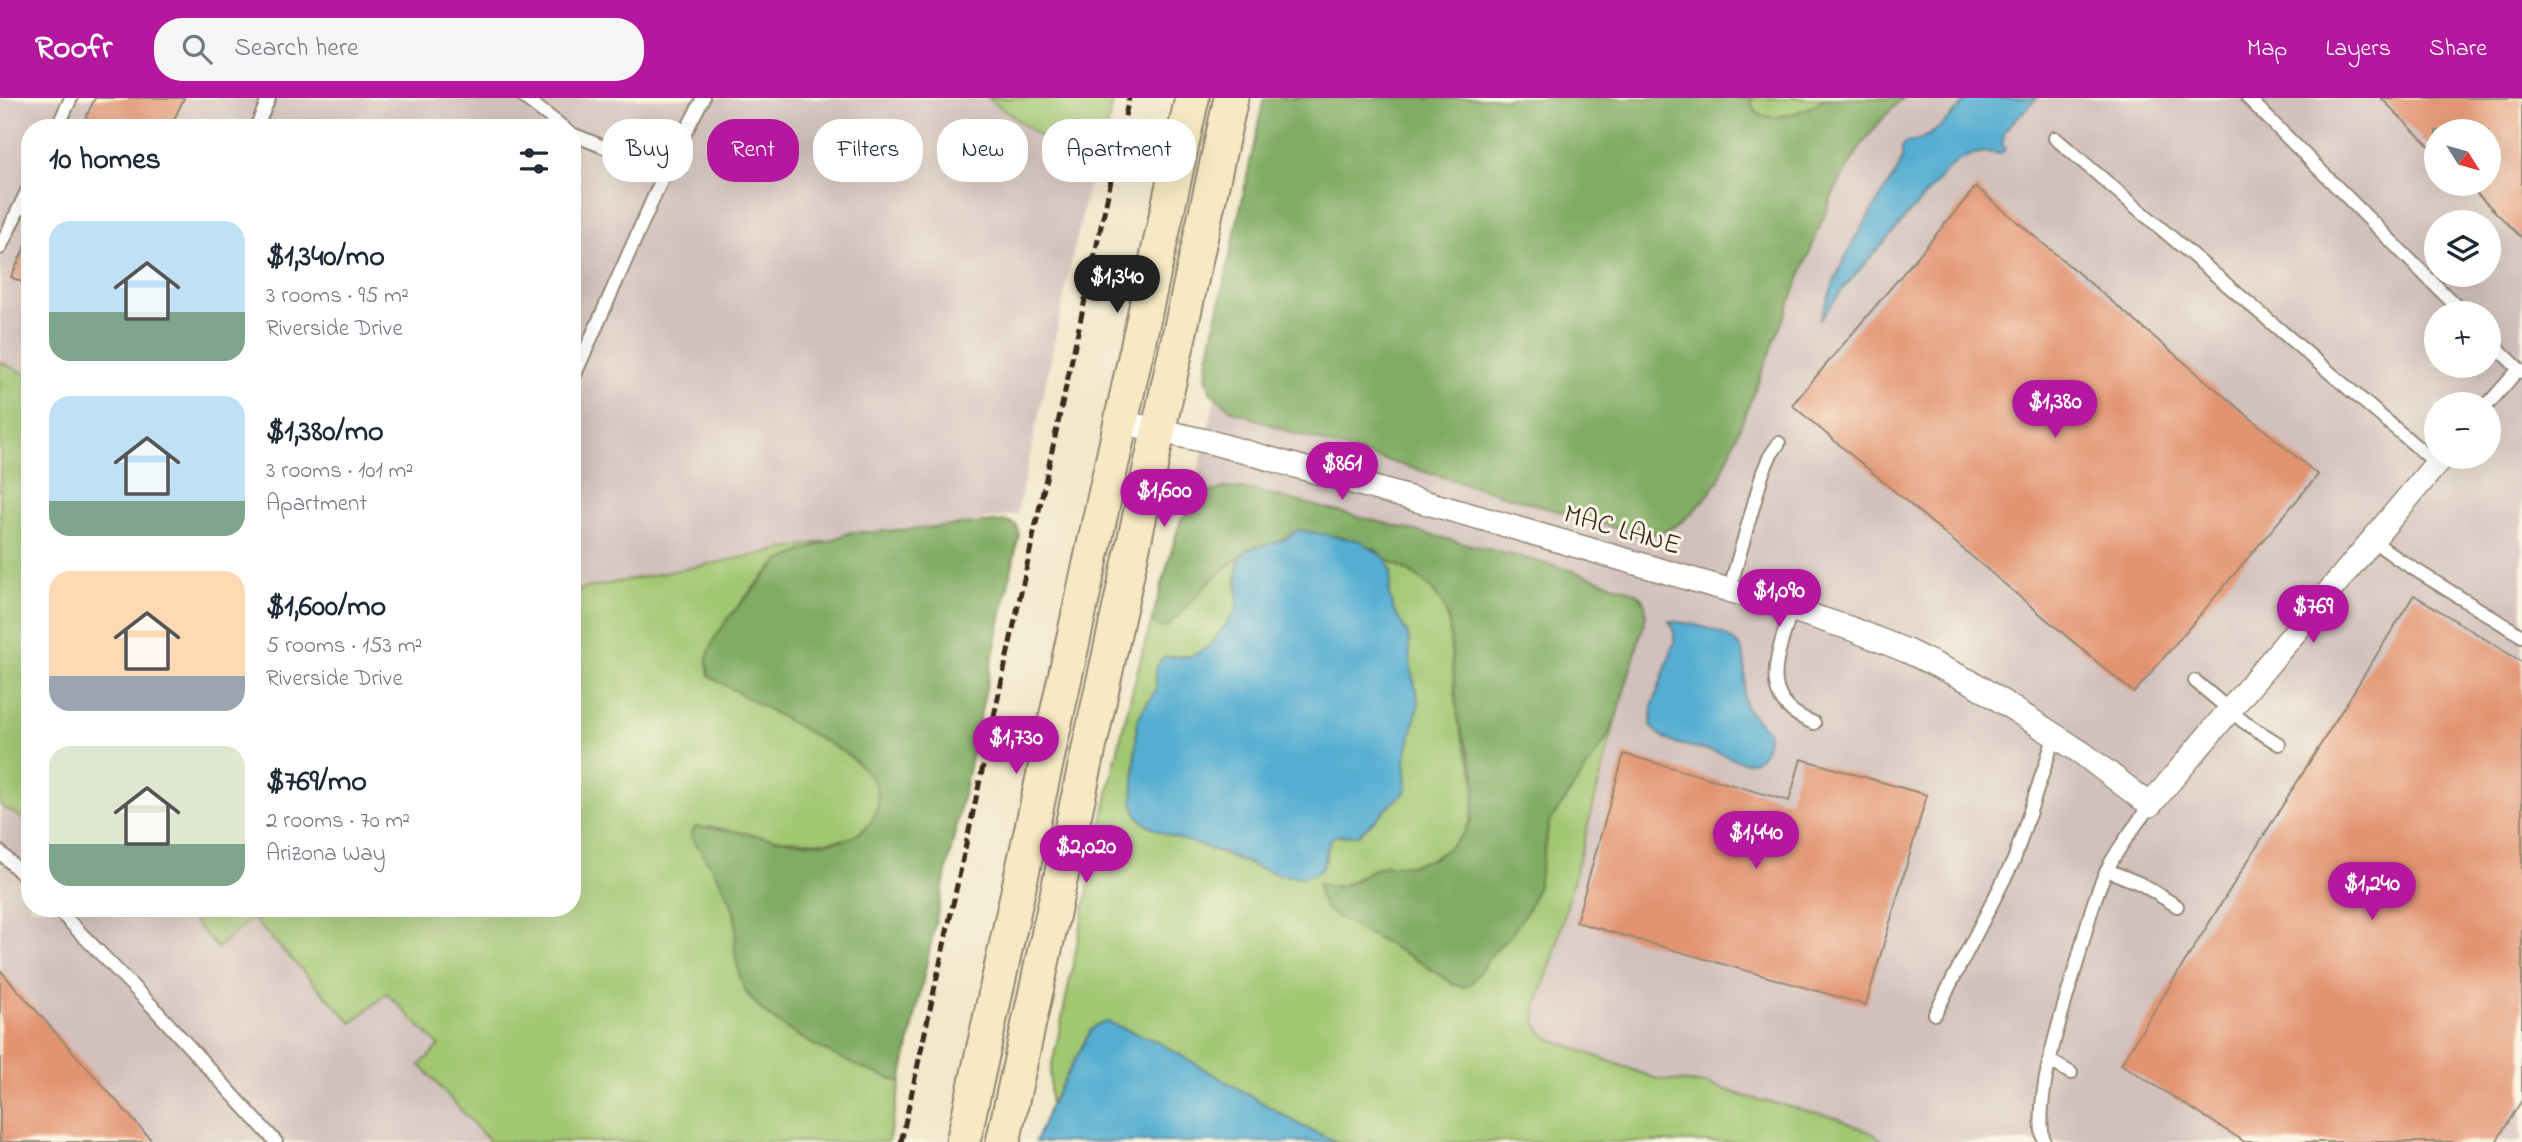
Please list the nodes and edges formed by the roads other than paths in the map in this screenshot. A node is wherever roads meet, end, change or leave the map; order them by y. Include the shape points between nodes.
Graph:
1 (71, 98) edge
2 (269, 98) edge
3 (525, 98) edge
4 (703, 98) edge
5 (1192, 98) edge
6 (1231, 98) edge
7 (2248, 98) edge
8 (61, 119) edge
9 (260, 119) edge
10 (552, 119) edge
11 (692, 119) edge
12 (581, 138) edge
13 (2055, 138) dead end
14 (602, 146) edge
15 (661, 182) edge
16 (21, 204) edge
17 (0, 248) edge
18 (2451, 301) edge
19 (2501, 352) edge
20 (581, 361) edge
21 (2520, 371) edge
22 (2500, 392) edge
23 (1121, 422) junction
24 (1159, 430) junction
25 (1779, 443) dead end
26 (2424, 447) edge
27 (2432, 469) edge
28 (2372, 540) junction
29 (1729, 591) junction
30 (1791, 610) junction
31 (2522, 636) edge
32 (2195, 681) dead end
33 (2229, 710) junction
34 (1814, 723) dead end
35 (2055, 735) junction
36 (2280, 744) dead end
37 (2150, 805) junction
38 (0, 852) edge
39 (2106, 870) junction
40 (21, 873) edge
41 (2177, 906) dead end
42 (65, 917) edge
43 (1935, 1014) dead end
44 (2050, 1061) junction
45 (2071, 1073) dead end
46 (276, 1142) edge
47 (963, 1142) edge
48 (1003, 1142) edge
49 (2044, 1142) edge

1 - 8 lane
2 - 9 lane
3 - 10 lane
4 - 11 lane
5 - 23 main road
6 - 24 main road
7 - 18 lane
12 - 14 lane
13 - 26 lane
15 - 20 lane
16 - 17 lane
19 - 21 lane
21 - 22 lane
23 - 24 street, MAC LANE
23 - 47 main road
24 - 29 street, MAC LANE
24 - 48 main road
25 - 29 lane via 1763,472
27 - 28 street
28 - 31 lane
28 - 33 street
29 - 30 street, MAC LANE
30 - 34 lane via 1774,676 1787,707
30 - 35 street, MAC LANE via 1928,661 1973,683
32 - 33 lane
33 - 36 lane
33 - 37 street
35 - 37 street, MAC LANE
35 - 43 lane via 2014,860
37 - 39 lane
38 - 40 lane
39 - 41 lane
39 - 44 lane
42 - 46 lane
44 - 45 lane
44 - 49 lane via 2041,1106

